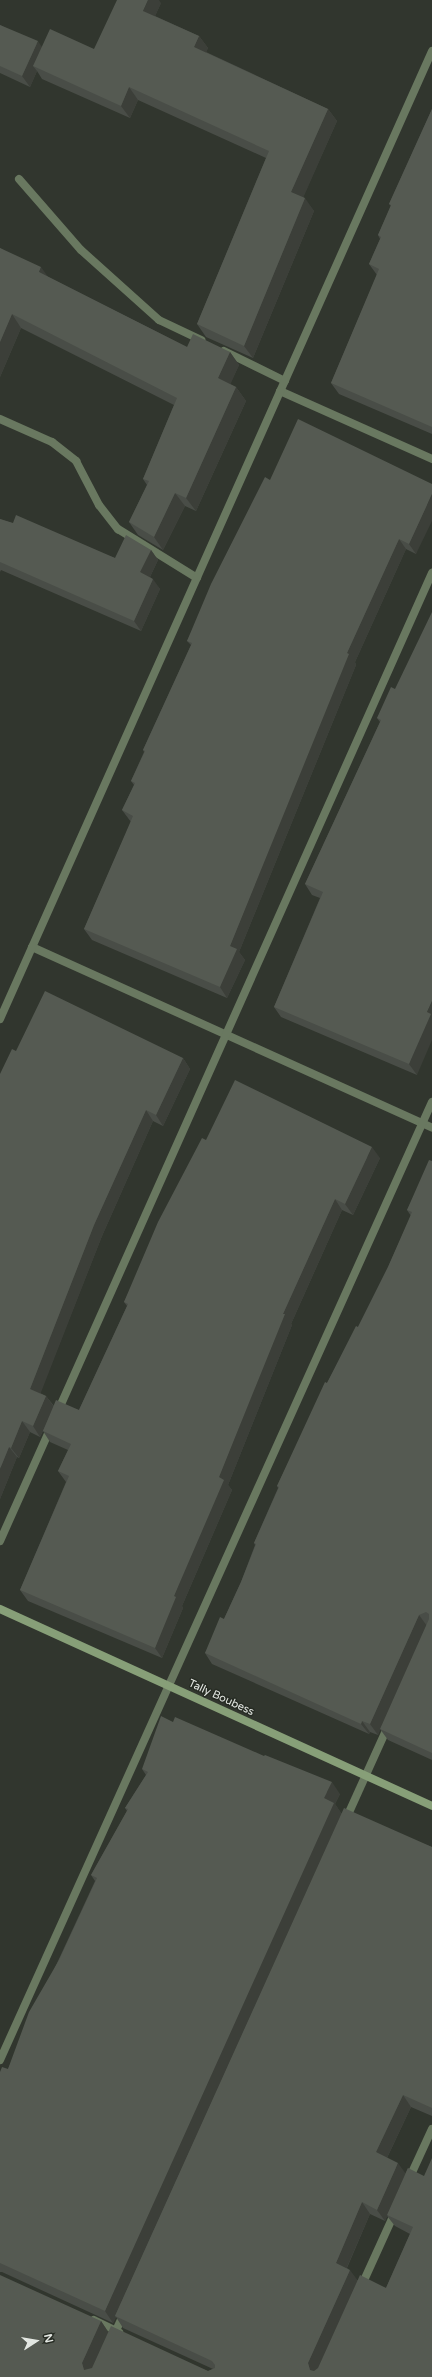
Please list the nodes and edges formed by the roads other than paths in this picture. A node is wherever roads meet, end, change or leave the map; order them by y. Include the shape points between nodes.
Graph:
1 (432, 51) edge
2 (19, 179) dead end
3 (285, 381) junction
4 (280, 391) junction
5 (0, 419) edge
6 (432, 459) edge
7 (432, 573) edge
8 (197, 578) junction
9 (32, 947) junction
10 (0, 1019) edge
11 (226, 1035) junction
12 (432, 1102) edge
13 (422, 1124) junction
14 (432, 1128) edge
15 (0, 1541) edge
16 (0, 1609) edge
17 (169, 1686) junction
18 (391, 1720) edge
19 (366, 1776) junction
20 (432, 1806) edge
21 (342, 1827) edge
22 (0, 2060) edge
23 (432, 2129) edge
24 (406, 2187) edge
25 (399, 2202) edge
26 (357, 2297) edge
27 (129, 2301) edge
28 (87, 2317) edge
29 (116, 2330) junction
30 (129, 2336) edge
31 (107, 2350) edge

1 - 3 street
2 - 3 street via 81,250 159,320
3 - 4 street
4 - 6 street
4 - 8 street
5 - 8 street via 52,442 76,461 99,505 118,529
7 - 11 street
8 - 9 street
9 - 10 street
9 - 11 street
11 - 13 street
11 - 15 street
12 - 13 street
13 - 14 street
13 - 17 street
16 - 17 street, Tally Boubess
17 - 19 street, Tally Boubess
17 - 22 street
18 - 19 street
19 - 20 street, Tally Boubess
19 - 21 street
23 - 24 street
25 - 26 street
27 - 29 street
28 - 29 street
29 - 30 street
29 - 31 street

